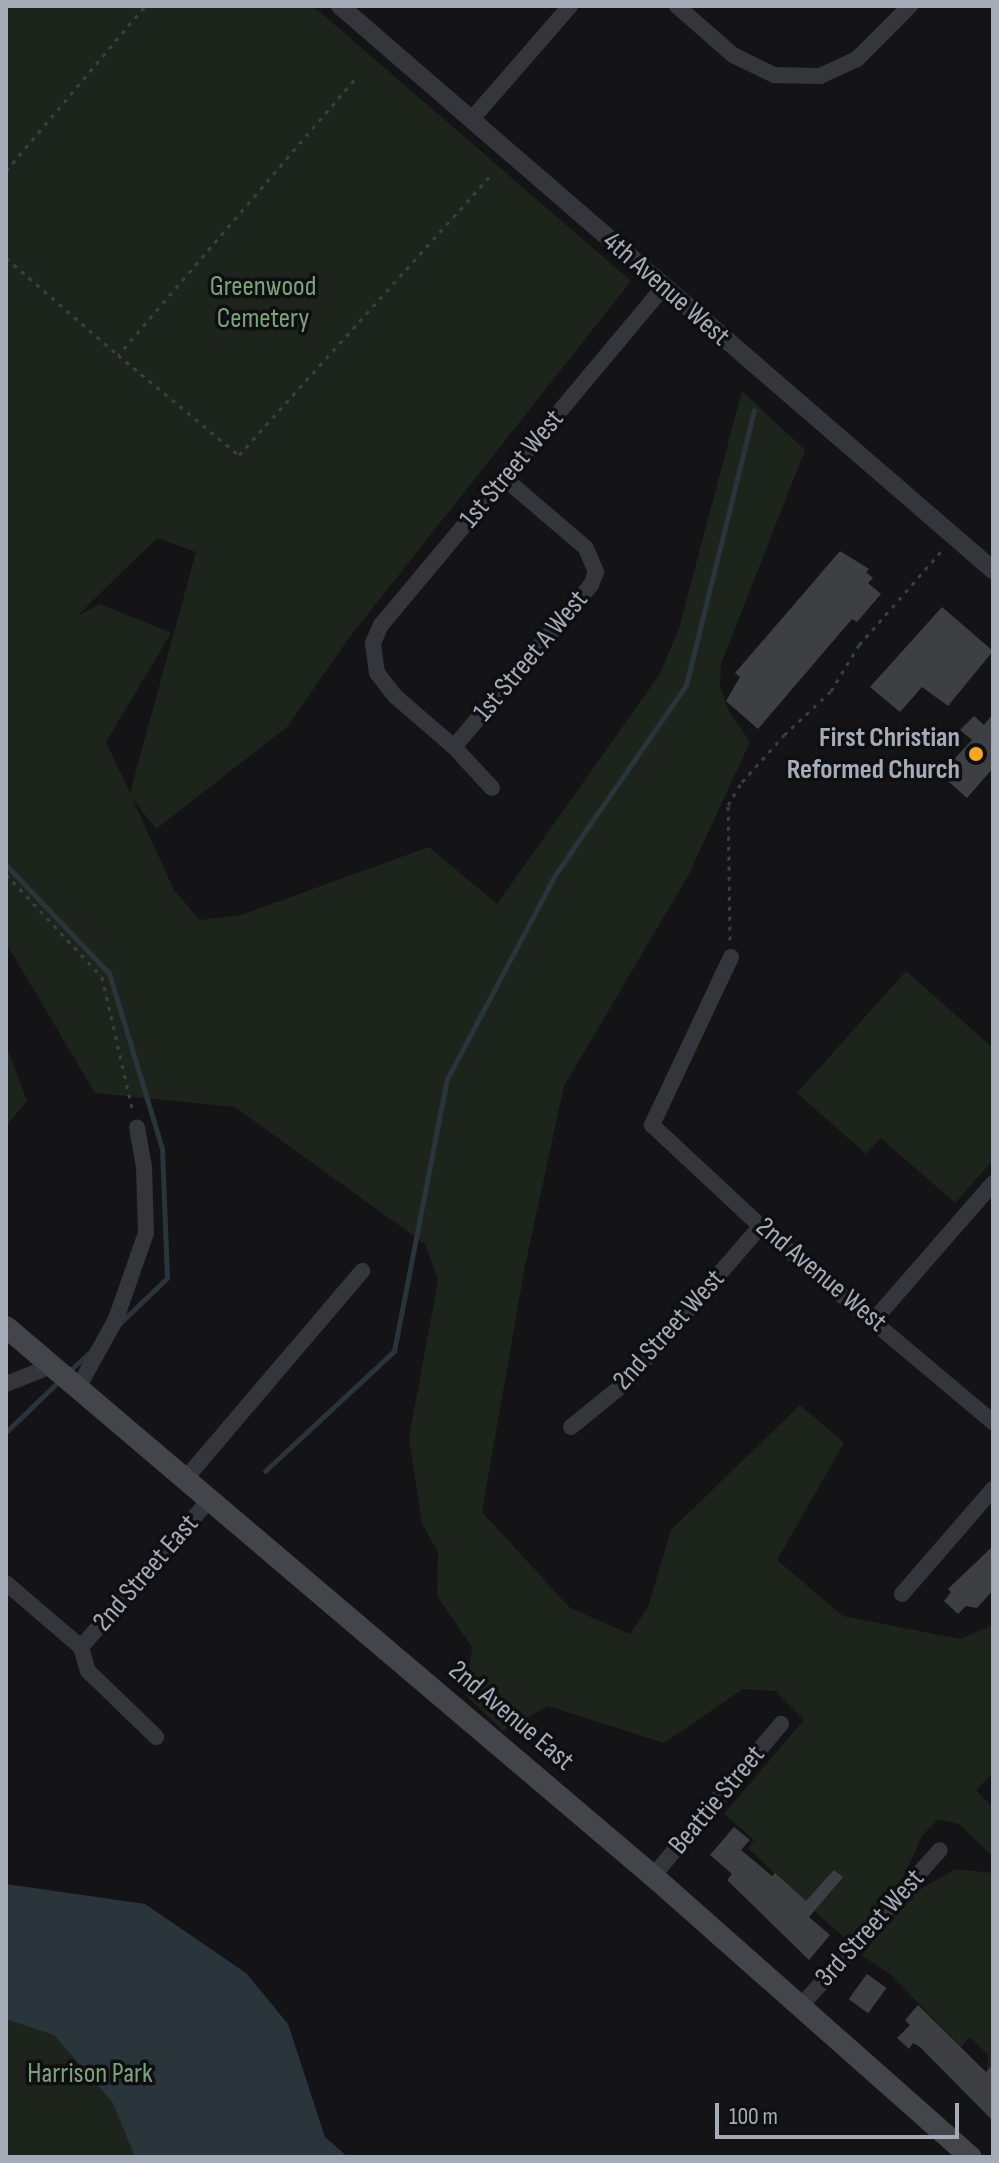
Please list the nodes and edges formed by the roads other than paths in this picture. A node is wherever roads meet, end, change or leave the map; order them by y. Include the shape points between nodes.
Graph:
1 (340, 6) edge
2 (570, 6) edge
3 (677, 6) edge
4 (910, 6) edge
5 (471, 120) junction
6 (664, 287) junction
7 (504, 478) junction
8 (993, 570) edge
9 (454, 747) junction
10 (492, 788) dead end
11 (731, 957) road end
12 (137, 1128) road end
13 (993, 1183) edge
14 (761, 1226) junction
15 (362, 1271) dead end
16 (874, 1320) junction
17 (6, 1327) edge
18 (54, 1365) junction
19 (6, 1384) edge
20 (79, 1386) junction
21 (993, 1422) edge
22 (571, 1427) dead end
23 (186, 1478) junction
24 (993, 1489) edge
25 (210, 1499) junction
26 (6, 1583) edge
27 (902, 1594) dead end
28 (81, 1647) junction
29 (781, 1724) dead end
30 (156, 1737) dead end
31 (940, 1850) dead end
32 (653, 1876) junction
33 (800, 2007) junction
34 (971, 2157) edge

1 - 5 street, 4th Avenue West
2 - 5 street
3 - 4 street via 733,55 774,75 820,76 857,59
5 - 6 street, 4th Avenue West
6 - 7 street, 1st Street West
6 - 8 street, 4th Avenue West
7 - 9 street, 1st Street West via 381,625 373,643 377,673 395,696
7 - 9 street, 1st Street A West via 586,548 596,572 591,585
9 - 10 street
11 - 14 street, 2nd Avenue West via 652,1125
12 - 20 street via 146,1233 116,1319
13 - 16 street
14 - 16 street, 2nd Avenue West
14 - 22 street, 2nd Street West via 624,1384
15 - 23 street
16 - 21 street, 2nd Avenue West
17 - 18 main road, 2nd Avenue East
18 - 19 street
18 - 20 main road, 2nd Avenue East
20 - 23 main road, 2nd Avenue East
23 - 25 main road, 2nd Avenue East
24 - 27 street
25 - 28 street, 2nd Street East
25 - 32 main road, 2nd Avenue East
26 - 28 street
28 - 30 street via 88,1671
29 - 32 street, Beattie Street
31 - 33 street, 3rd Street West
32 - 33 main road, 2nd Avenue East
33 - 34 main road, 2nd Avenue East

